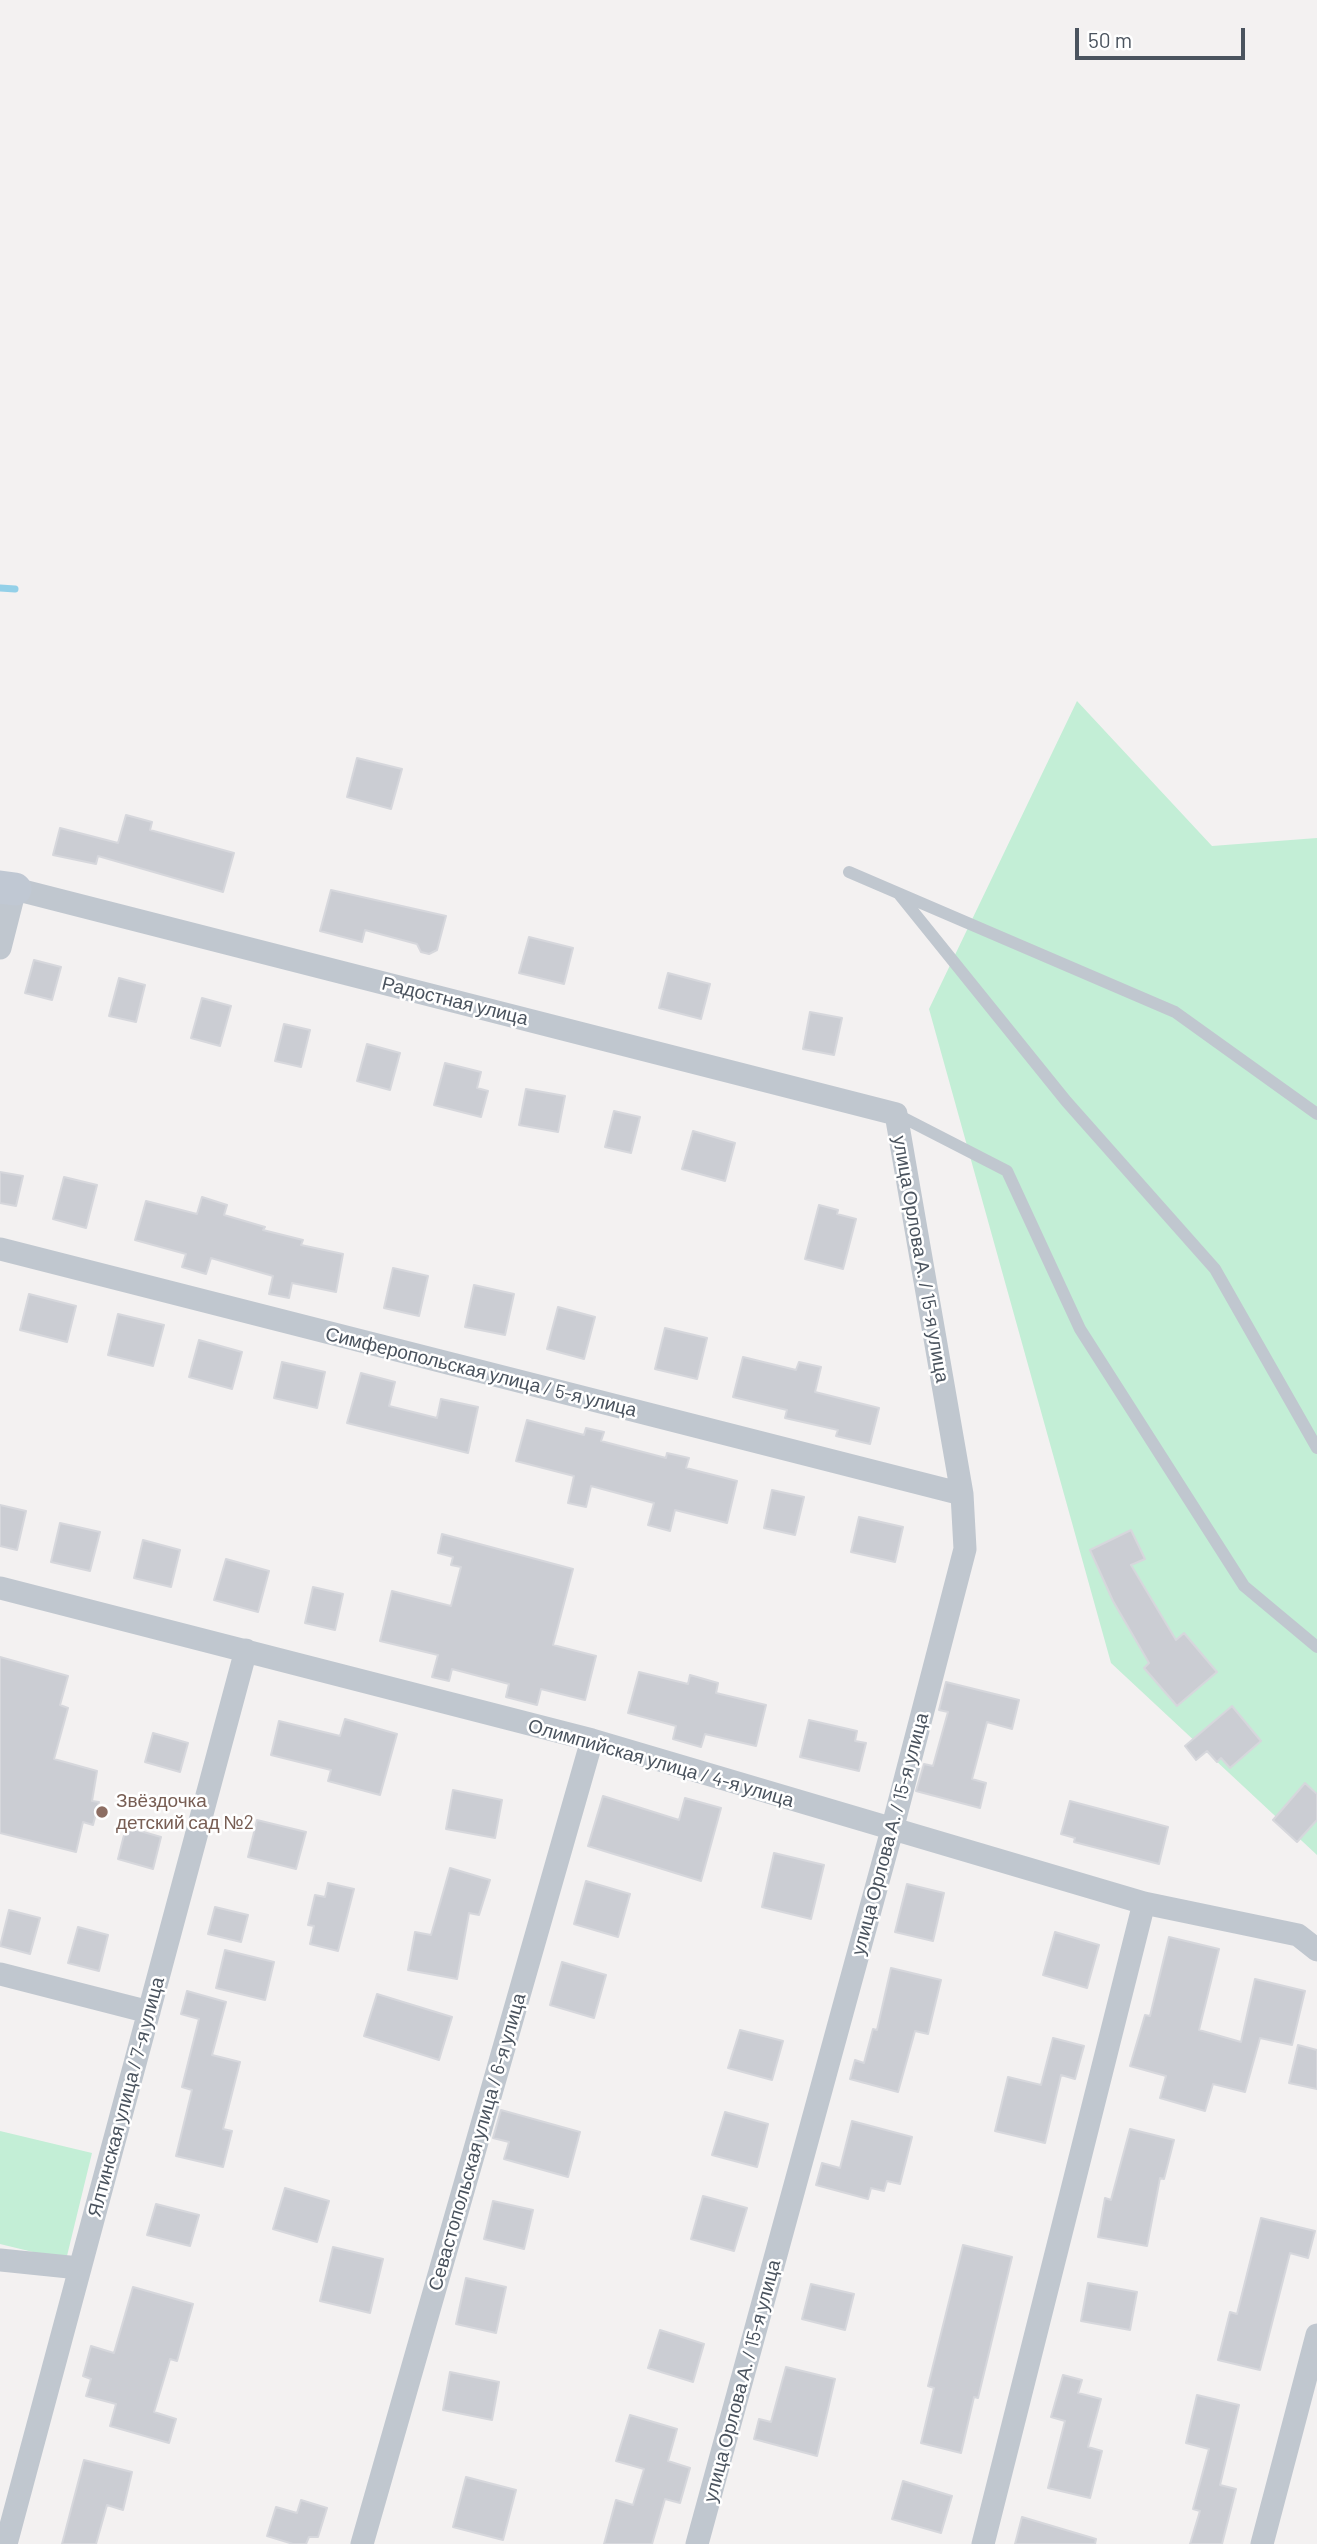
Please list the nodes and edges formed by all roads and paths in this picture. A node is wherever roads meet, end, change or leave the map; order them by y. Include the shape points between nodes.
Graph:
1 (849, 872) dead end
2 (8, 888) edge
3 (899, 894) junction
4 (0, 948) edge
5 (896, 1114) junction
6 (1317, 1114) edge
7 (0, 1249) edge
8 (1317, 1448) edge
9 (962, 1494) junction
10 (0, 1588) edge
11 (1317, 1647) edge
12 (246, 1650) junction
13 (592, 1740) junction
14 (892, 1830) junction
15 (1144, 1903) junction
16 (1317, 1950) edge
17 (0, 1974) edge
18 (149, 2012) junction
19 (0, 2260) edge
20 (79, 2268) junction
21 (1317, 2335) edge
22 (6, 2544) edge
23 (362, 2544) edge
24 (697, 2544) edge
25 (983, 2544) edge
26 (1262, 2544) edge

1 - 3 lane
2 - 4 street
2 - 5 street, Радостная улица
3 - 6 lane via 1175,1012
3 - 8 lane via 1066,1101 1215,1269
5 - 9 street, улица Орлова А. / 15-я улица
5 - 11 lane via 1007,1171 1080,1329 1244,1586
7 - 9 street, Симферопольская улица / 5-я улица
9 - 14 street, улица Орлова А. / 15-я улица via 965,1549
10 - 12 street, Олимпийская улица / 4-я улица
12 - 13 street, Олимпийская улица / 4-я улица
12 - 18 street, Ялтинская улица / 7-я улица
13 - 14 street, Олимпийская улица / 4-я улица
13 - 23 street, Севастопольская улица / 6-я улица
14 - 15 street, Олимпийская улица / 4-я улица
14 - 24 street, улица Орлова А. / 15-я улица
15 - 16 street, Олимпийская улица / 4-я улица via 1298,1935
15 - 25 street
17 - 18 street
18 - 20 street, Ялтинская улица / 7-я улица
19 - 20 street
20 - 22 street, Ялтинская улица / 7-я улица
21 - 26 street

